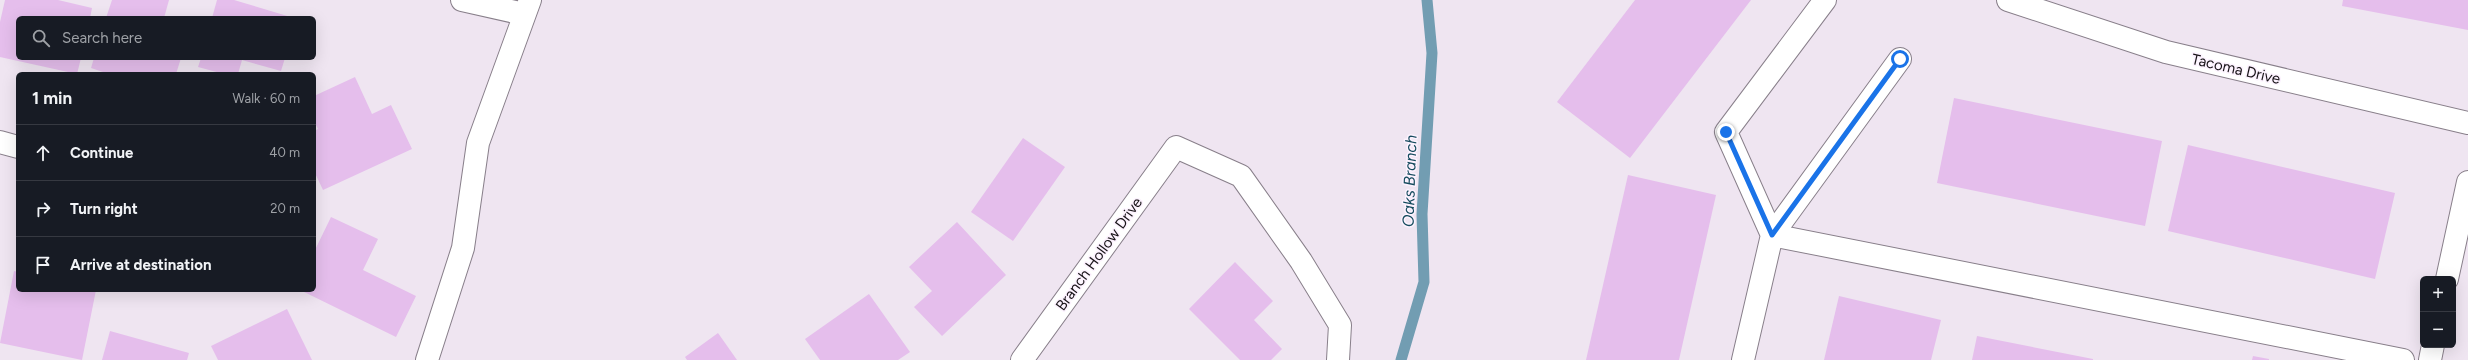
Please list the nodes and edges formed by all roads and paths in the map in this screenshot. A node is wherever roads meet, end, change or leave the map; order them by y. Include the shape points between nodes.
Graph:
1 (462, 0) edge
2 (1825, 0) edge
3 (2014, 1) edge
4 (527, 7) edge
5 (1900, 59) dead end
6 (2468, 123) edge
7 (0, 142) edge
8 (16, 146) edge
9 (2468, 182) edge
10 (1772, 235) junction
11 (2448, 276) edge
12 (2432, 348) edge
13 (427, 360) edge
14 (1022, 360) edge
15 (1338, 360) edge
16 (1744, 360) edge
17 (2403, 360) edge
18 (2430, 360) edge

1 - 4 street
2 - 10 street via 1726,132
3 - 6 street, Tacoma Drive via 2166,52
4 - 13 street via 478,143 463,248
5 - 10 street
7 - 8 street
9 - 11 street
10 - 16 street
10 - 17 street
12 - 18 street
14 - 15 street, Branch Hollow Drive via 1176,147 1241,176 1302,261 1340,325

